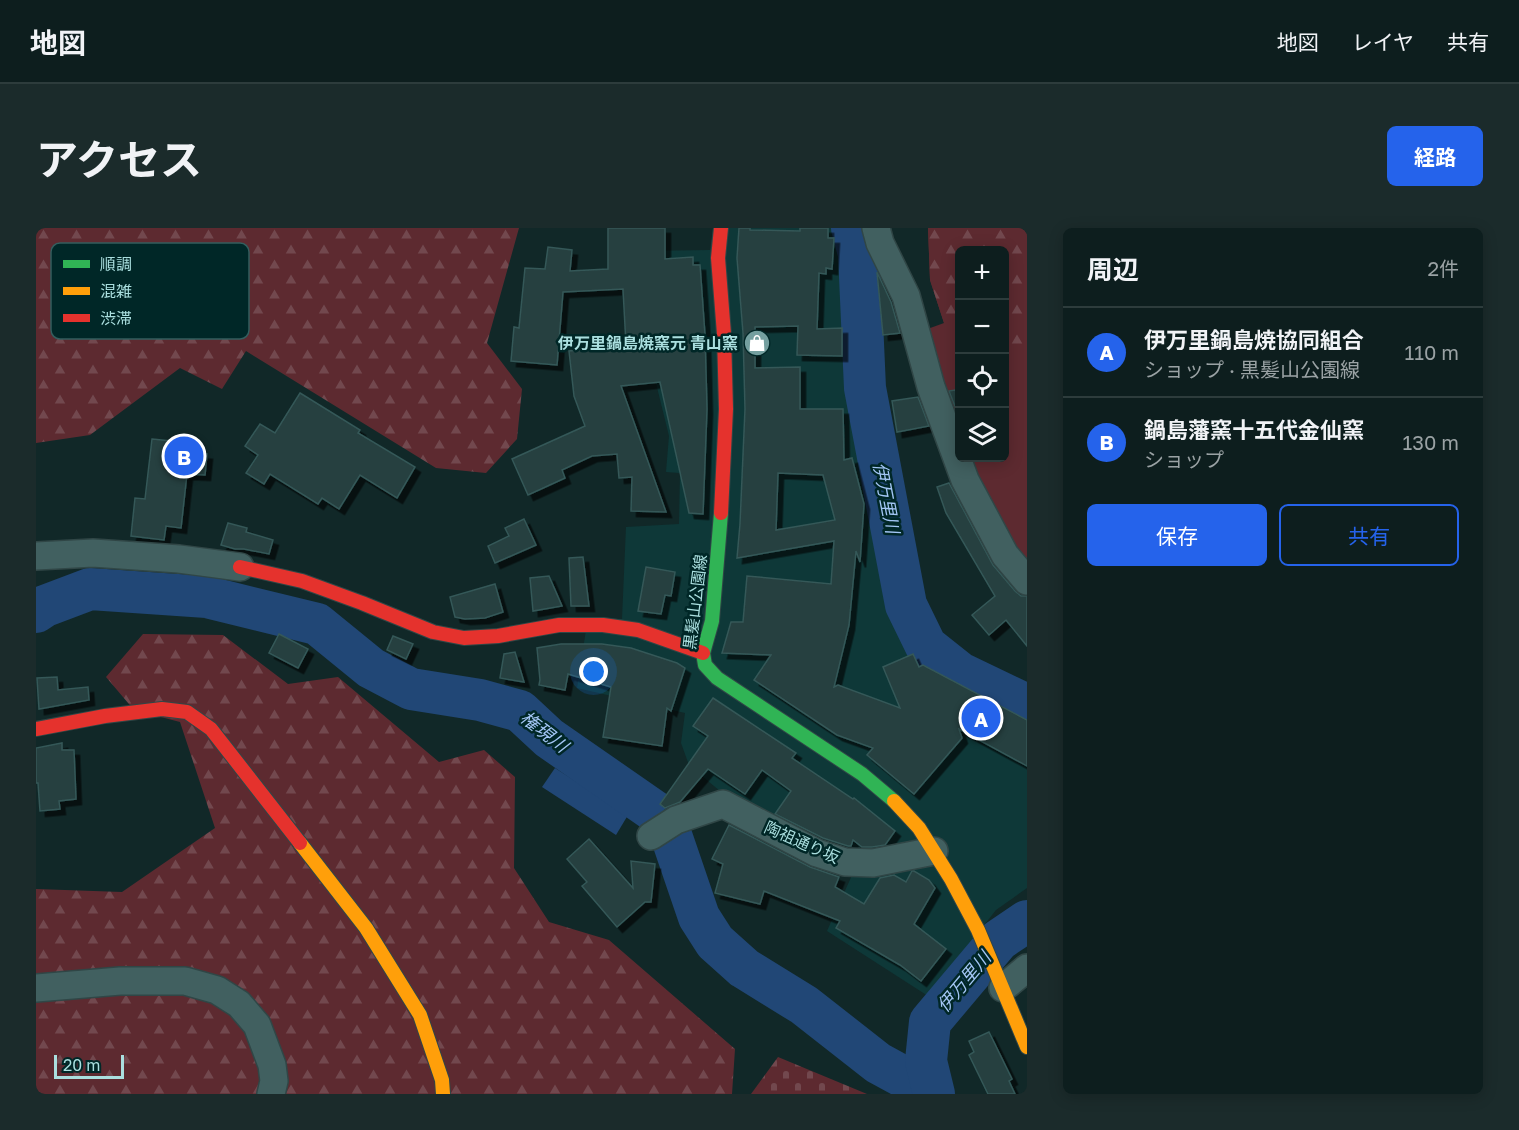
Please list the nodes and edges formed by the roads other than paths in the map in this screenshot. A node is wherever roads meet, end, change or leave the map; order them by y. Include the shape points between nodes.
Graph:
1 (721, 228) edge
2 (876, 228) edge
3 (36, 556) edge
4 (240, 567) joint
5 (1027, 581) edge
6 (703, 653) junction
7 (36, 729) edge
8 (661, 829) dead end
9 (934, 851) junction
10 (1027, 968) edge
11 (999, 979) junction
12 (36, 988) edge
13 (1027, 1047) edge
14 (271, 1094) edge
15 (443, 1094) edge

1 - 6 street, 黒髪山公園線 via 718,258 726,409 712,621
2 - 5 street via 906,296 931,387 964,480 1005,555
3 - 4 street via 93,553
4 - 6 street via 302,581 433,632 464,638 559,625 603,624 638,630
6 - 9 street, 黒髪山公園線 via 705,665 717,678 862,774 893,800
7 - 15 street via 162,709 187,712 211,729 366,928 420,1016 442,1080
8 - 9 street, 陶祖通り坂 via 723,804 817,853 845,862 873,863
9 - 11 street, 黒髪山公園線 via 978,930
10 - 11 street
11 - 13 street
12 - 14 street via 120,981 185,981 217,990 239,1004 257,1025 272,1065

